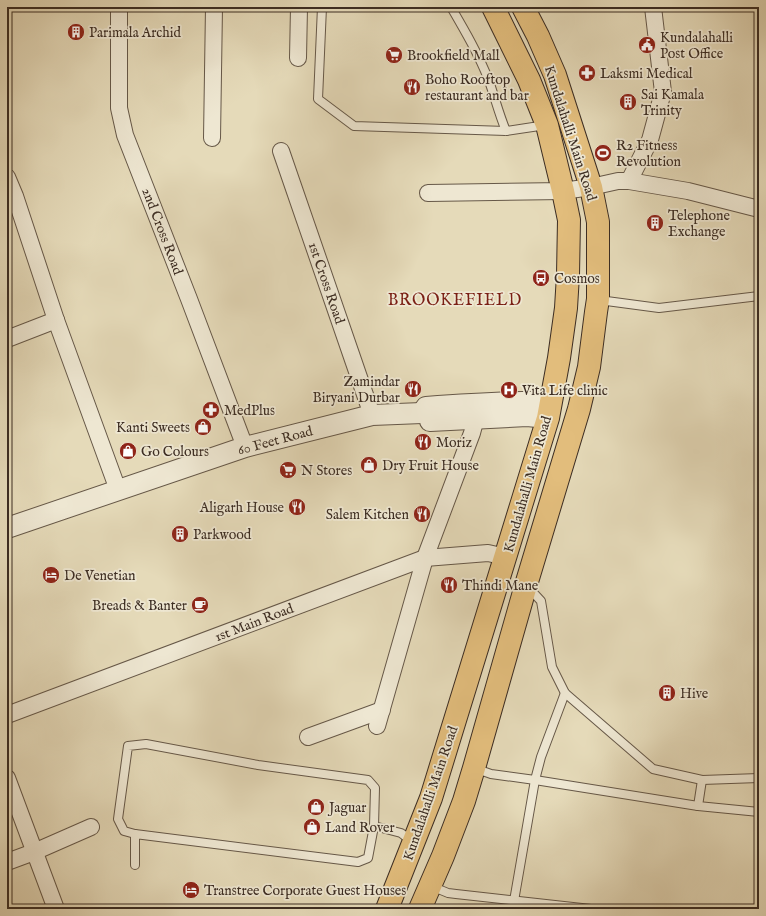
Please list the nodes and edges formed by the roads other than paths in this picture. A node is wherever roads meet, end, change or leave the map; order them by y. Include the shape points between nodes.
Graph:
1 (119, 7) edge
2 (214, 7) edge
3 (299, 7) edge
4 (322, 7) edge
5 (451, 7) edge
6 (493, 7) edge
7 (523, 7) edge
8 (653, 7) edge
9 (298, 58) dead end
10 (546, 125) junction
11 (506, 131) junction
12 (212, 138) dead end
13 (281, 151) dead end
14 (7, 177) edge
15 (629, 181) junction
16 (591, 187) junction
17 (563, 191) junction
18 (428, 193) dead end
19 (11, 197) edge
20 (759, 209) edge
21 (759, 296) edge
22 (598, 300) junction
23 (56, 320) junction
24 (7, 339) edge
25 (549, 410) junction
26 (476, 411) junction
27 (372, 415) junction
28 (244, 447) junction
29 (118, 490) junction
30 (7, 528) edge
31 (506, 557) junction
32 (425, 558) junction
33 (526, 585) junction
34 (565, 693) junction
35 (382, 710) junction
36 (7, 715) edge
37 (377, 726) dead end
38 (308, 737) dead end
39 (474, 768) junction
40 (7, 778) edge
41 (759, 778) edge
42 (535, 780) junction
43 (702, 780) junction
44 (698, 806) junction
45 (759, 812) edge
46 (374, 826) junction
47 (91, 827) dead end
48 (134, 834) junction
49 (414, 842) junction
50 (34, 852) junction
51 (7, 862) edge
52 (135, 865) dead end
53 (430, 886) junction
54 (514, 901) junction
55 (56, 909) edge
56 (387, 909) edge
57 (420, 909) edge
58 (591, 909) edge

1 - 28 street, 2nd Cross Road via 119,108 125,135
2 - 12 street
3 - 9 street
4 - 11 lane via 318,99 354,126
5 - 11 lane via 481,62
6 - 10 main road, Kundalahalli Main Road via 529,80
7 - 16 main road, Kundalahalli Main Road via 555,75
8 - 15 street via 663,92 650,140
10 - 11 lane
10 - 17 main road, Kundalahalli Main Road
13 - 27 street, 1st Cross Road
14 - 19 street
15 - 16 street
15 - 20 street via 688,191
16 - 17 street
16 - 22 main road, Kundalahalli Main Road via 598,222
17 - 18 street
17 - 25 main road, Kundalahalli Main Road via 569,224 566,308
19 - 23 street
21 - 22 lane via 659,308
22 - 33 main road, Kundalahalli Main Road via 589,367 579,409
23 - 24 street
23 - 29 street
25 - 26 street via 527,416
25 - 31 main road, Kundalahalli Main Road
26 - 27 street, 60 Feet Road via 426,407 422,413
26 - 32 street via 472,433
27 - 28 street, 60 Feet Road
28 - 29 street, 60 Feet Road
29 - 30 street, 60 Feet Road
31 - 32 street, 1st Main Road via 488,553
31 - 49 main road, Kundalahalli Main Road via 431,798
32 - 35 street
32 - 36 street, 1st Main Road
33 - 34 lane via 541,601 552,667
33 - 39 main road, Kundalahalli Main Road
34 - 42 lane
34 - 43 lane via 653,769
35 - 37 street
35 - 38 street
39 - 42 lane via 491,774
39 - 53 main road, Kundalahalli Main Road
40 - 50 street
41 - 43 lane
42 - 44 lane
42 - 54 lane
43 - 44 lane
44 - 45 lane
46 - 48 lane via 368,858 358,862
46 - 48 lane via 375,788 368,780 258,765 146,744 128,746 118,819 124,831
46 - 49 lane via 401,833
47 - 50 street
48 - 52 lane
49 - 56 main road, Kundalahalli Main Road
50 - 51 street
50 - 55 street
53 - 54 lane via 448,893
53 - 57 main road, Kundalahalli Main Road
54 - 58 lane

